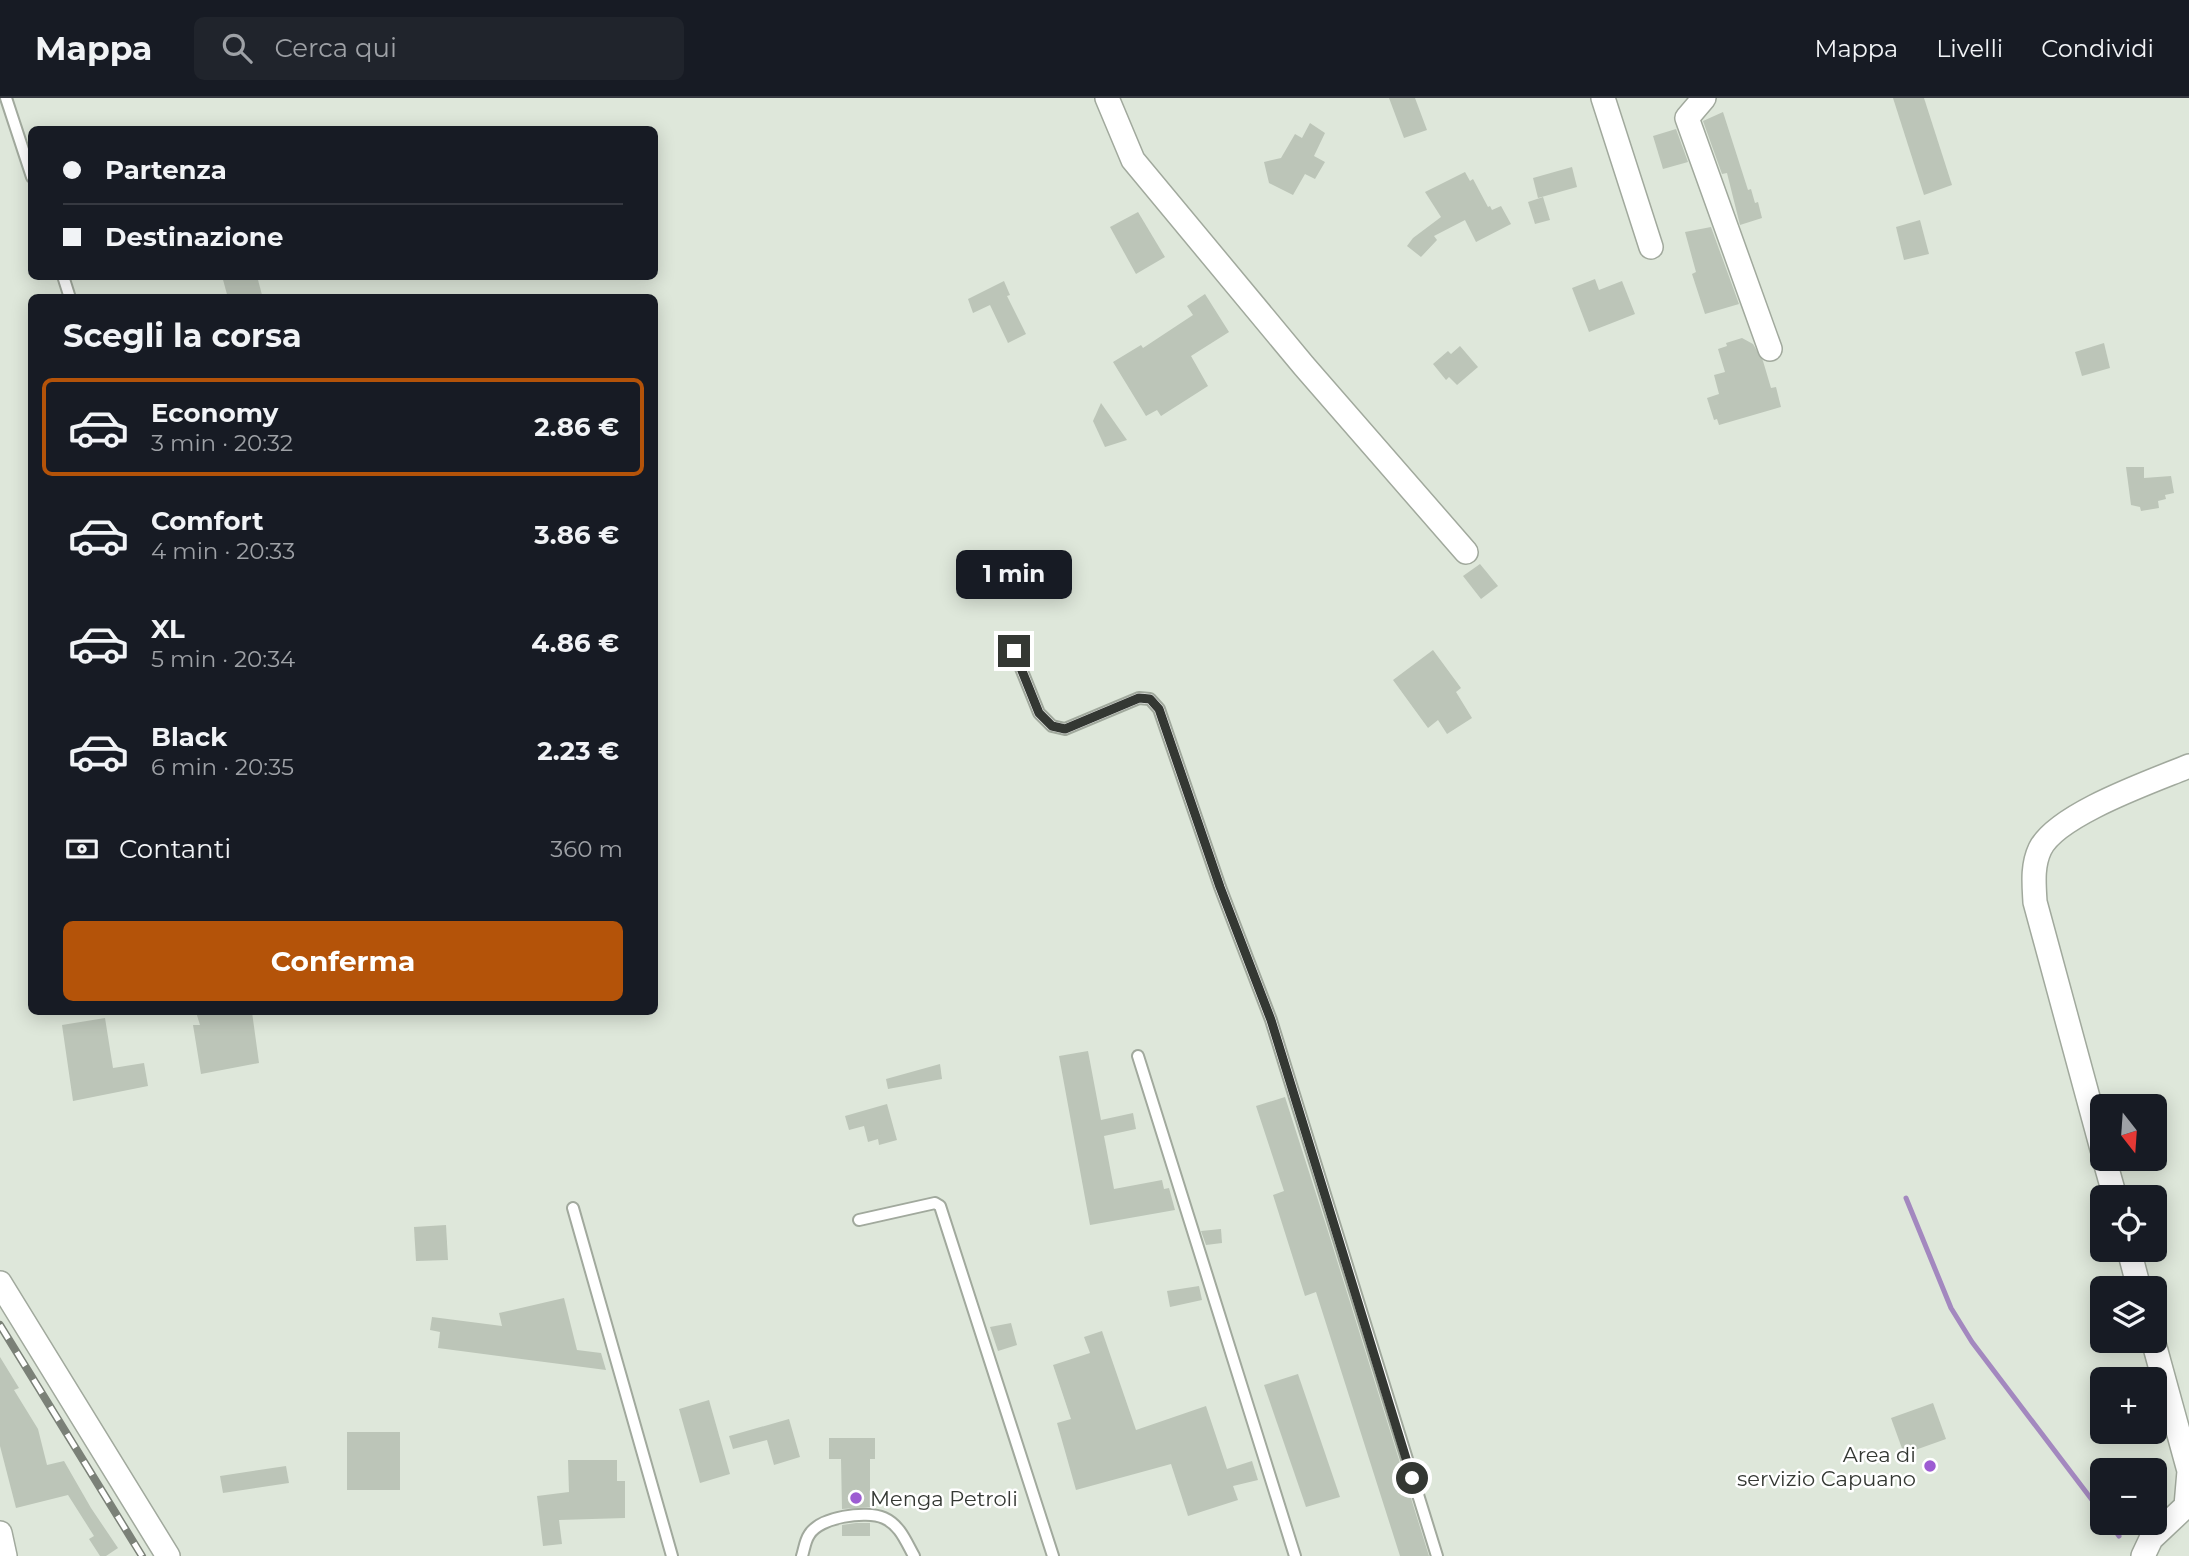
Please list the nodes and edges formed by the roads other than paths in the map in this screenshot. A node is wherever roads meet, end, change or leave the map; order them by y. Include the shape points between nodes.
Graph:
1 (6, 98) edge
2 (1107, 98) edge
3 (1603, 98) edge
4 (1704, 98) edge
5 (28, 165) edge
6 (1651, 247) dead end
7 (1770, 349) dead end
8 (1466, 552) dead end
9 (1014, 651) dead end
10 (2189, 766) edge
11 (1138, 1056) dead end
12 (2090, 1105) edge
13 (573, 1208) dead end
14 (859, 1220) dead end
15 (0, 1283) edge
16 (2157, 1353) edge
17 (2188, 1507) edge
18 (0, 1533) edge
19 (5, 1556) edge
20 (168, 1556) edge
21 (672, 1556) edge
22 (802, 1556) edge
23 (914, 1556) edge
24 (1053, 1556) edge
25 (1295, 1556) edge
26 (1437, 1556) edge
27 (2143, 1556) edge

1 - 5 lane
2 - 8 street via 1133,160
3 - 6 street
4 - 7 street via 1687,118
9 - 26 lane via 1039,713 1052,726 1065,729 1139,698 1150,699 1159,709 1271,1020
10 - 12 street via 2078,815 2041,848 2034,873 2035,902
11 - 25 lane
13 - 21 lane
14 - 24 lane via 935,1203 940,1206
15 - 20 street
16 - 17 street via 2189,1471
17 - 27 street via 2151,1539
18 - 19 street
22 - 23 lane via 809,1534 827,1519 857,1516 884,1517 900,1530

